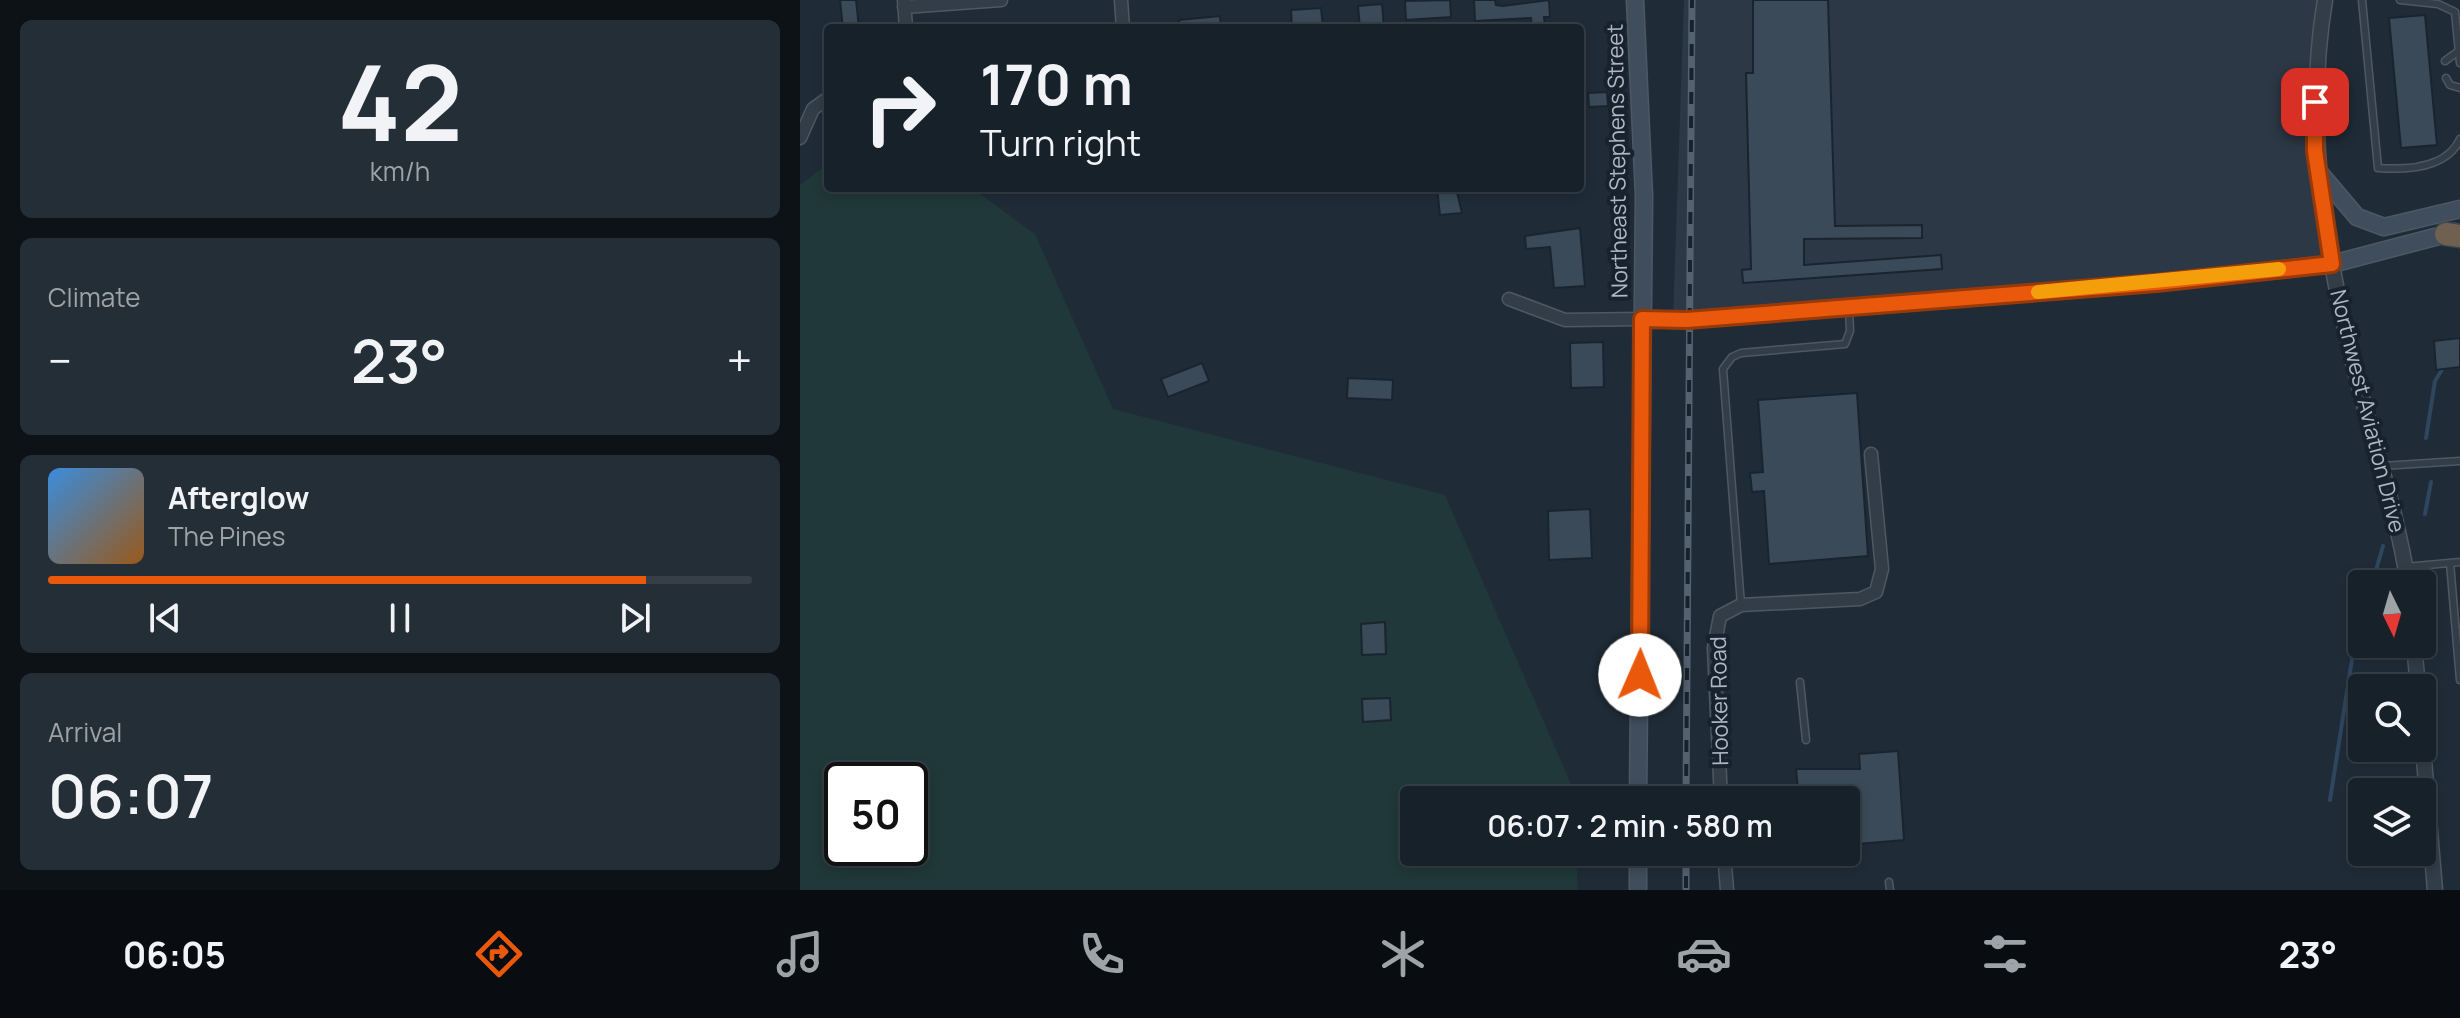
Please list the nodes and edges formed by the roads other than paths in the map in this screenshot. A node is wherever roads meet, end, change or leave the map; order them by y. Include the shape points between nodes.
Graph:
1 (1001, 0) edge
2 (1121, 0) edge
3 (1635, 0) edge
4 (2325, 0) edge
5 (2362, 0) edge
6 (2400, 0) edge
7 (2423, 1) edge
8 (904, 4) edge
9 (2457, 11) edge
10 (906, 24) edge
11 (1123, 24) edge
12 (2459, 50) edge
13 (2445, 61) dead end
14 (2460, 63) edge
15 (2446, 78) dead end
16 (2460, 88) edge
17 (824, 101) edge
18 (800, 138) edge
19 (2460, 139) edge
20 (2318, 171) junction
21 (2460, 209) edge
22 (2455, 233) edge
23 (2332, 264) junction
24 (1509, 299) dead end
25 (1849, 307) junction
26 (1642, 319) junction
27 (1871, 454) dead end
28 (2460, 461) edge
29 (2382, 466) junction
30 (2460, 562) edge
31 (2450, 563) junction
32 (2405, 567) junction
33 (2406, 570) edge
34 (1741, 605) junction
35 (2460, 680) edge
36 (1800, 682) dead end
37 (1806, 740) dead end
38 (2424, 762) edge
39 (1638, 786) edge
40 (1720, 786) edge
41 (1638, 866) edge
42 (1725, 866) edge
43 (1889, 882) dead end
44 (1638, 890) edge
45 (1727, 890) edge
46 (1890, 890) edge
47 (2435, 890) edge

1 - 8 street
2 - 11 street
3 - 26 main road, Northeast Stephens Street via 1644,196
4 - 20 street, Northwest Aviation Drive via 2315,81
5 - 19 lane via 2378,168 2440,160
6 - 7 lane
7 - 9 lane
8 - 10 street
9 - 12 lane
12 - 13 lane
12 - 14 lane
15 - 16 lane
17 - 18 street via 813,109
20 - 21 main road via 2357,217 2384,227
20 - 23 street, Northwest Aviation Drive
22 - 23 main road
23 - 25 main road
23 - 29 street, Northwest Aviation Drive
24 - 26 street via 1565,320
25 - 26 main road
25 - 34 lane via 1845,344 1741,353 1723,369
26 - 39 main road, Northeast Stephens Street
27 - 34 street, Hooker Road via 1882,569 1876,592 1860,599
28 - 29 lane
29 - 32 street, Northwest Aviation Drive
30 - 31 lane
31 - 32 lane
31 - 35 lane
32 - 33 street, Northwest Aviation Drive
34 - 40 street, Hooker Road via 1720,616 1714,648
36 - 37 lane
38 - 47 street
41 - 44 main road
42 - 45 street
43 - 46 lane

